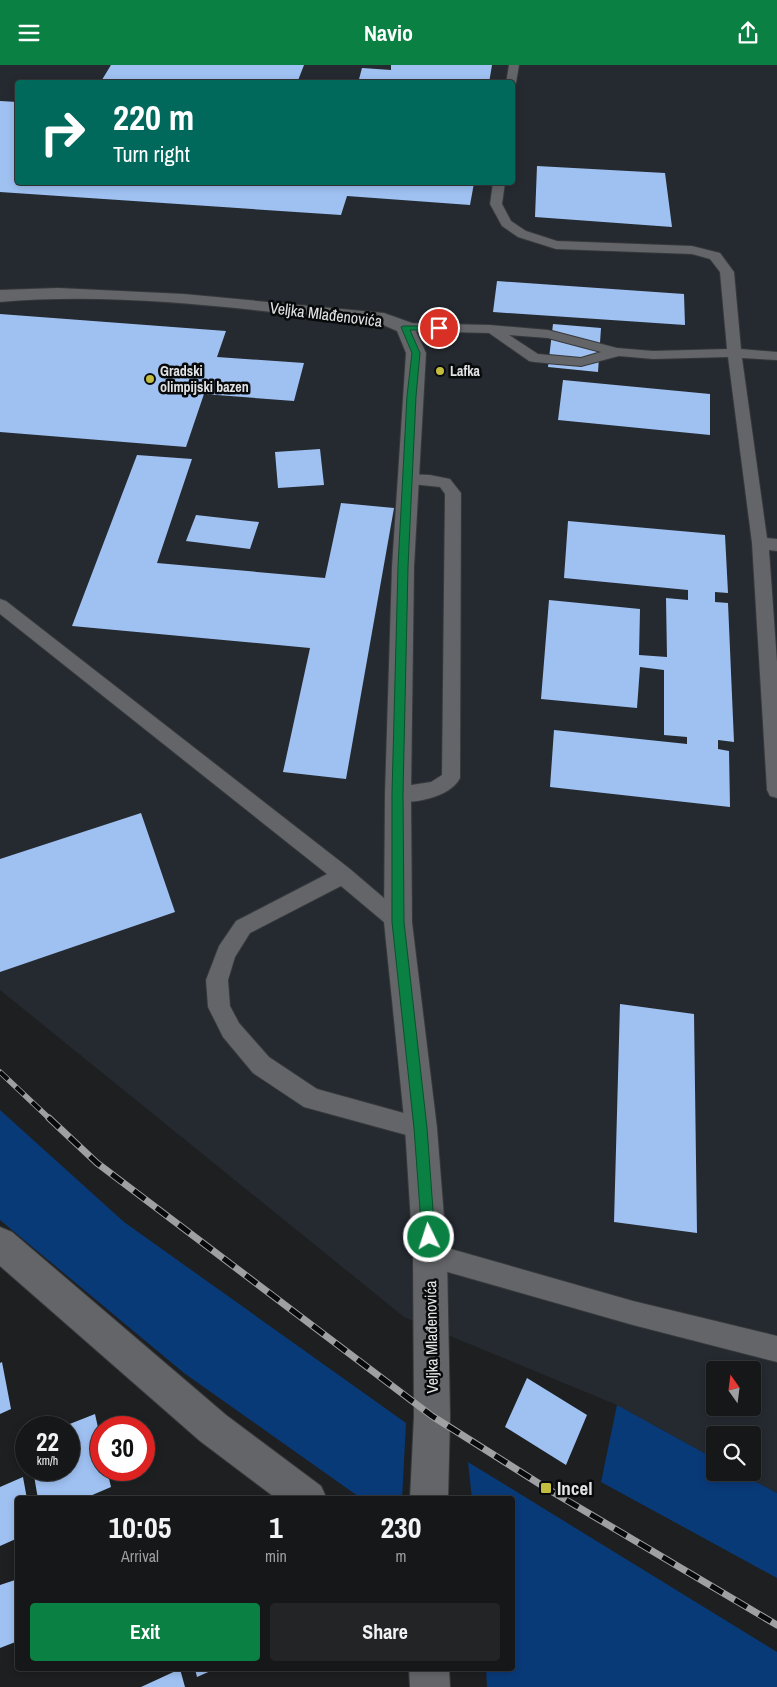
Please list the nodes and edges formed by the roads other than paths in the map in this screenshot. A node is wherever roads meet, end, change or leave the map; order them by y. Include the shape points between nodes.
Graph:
1 (514, 65) edge
2 (512, 80) edge
3 (498, 185) edge
4 (0, 296) edge
5 (405, 327) junction
6 (490, 329) junction
7 (617, 352) junction
8 (734, 353) junction
9 (777, 356) edge
10 (407, 479) junction
11 (768, 544) edge
12 (0, 605) edge
13 (777, 790) edge
14 (398, 794) junction
15 (343, 875) junction
16 (398, 922) junction
17 (421, 1128) junction
18 (0, 1244) edge
19 (430, 1255) junction
20 (777, 1349) edge
21 (304, 1496) edge
22 (429, 1496) edge
23 (429, 1671) edge
24 (430, 1687) edge

1 - 2 lane
3 - 8 lane via 496,203 506,223 522,234 556,245 692,250 715,256 727,272
4 - 5 street, Veljka Mlađenovića via 79,292 219,302 384,319
5 - 6 lane
5 - 10 street, Veljka Mlađenovića via 416,353
6 - 7 lane via 548,334
6 - 7 lane via 534,358 581,362
7 - 8 lane via 654,355
8 - 9 lane
8 - 11 lane
10 - 14 street, Veljka Mlađenovića
10 - 14 lane via 445,483 453,493 451,777 445,785 434,789
11 - 13 lane
12 - 15 lane
14 - 16 street, Veljka Mlađenovića
15 - 16 lane
15 - 17 lane via 243,927 226,953 217,980 219,1007 231,1031 261,1065 312,1099
16 - 17 street, Veljka Mlađenovića
17 - 19 street, Veljka Mlađenovića
18 - 21 street via 213,1428
19 - 20 lane via 633,1313
19 - 22 street, Veljka Mlađenovića via 432,1416
23 - 24 street

